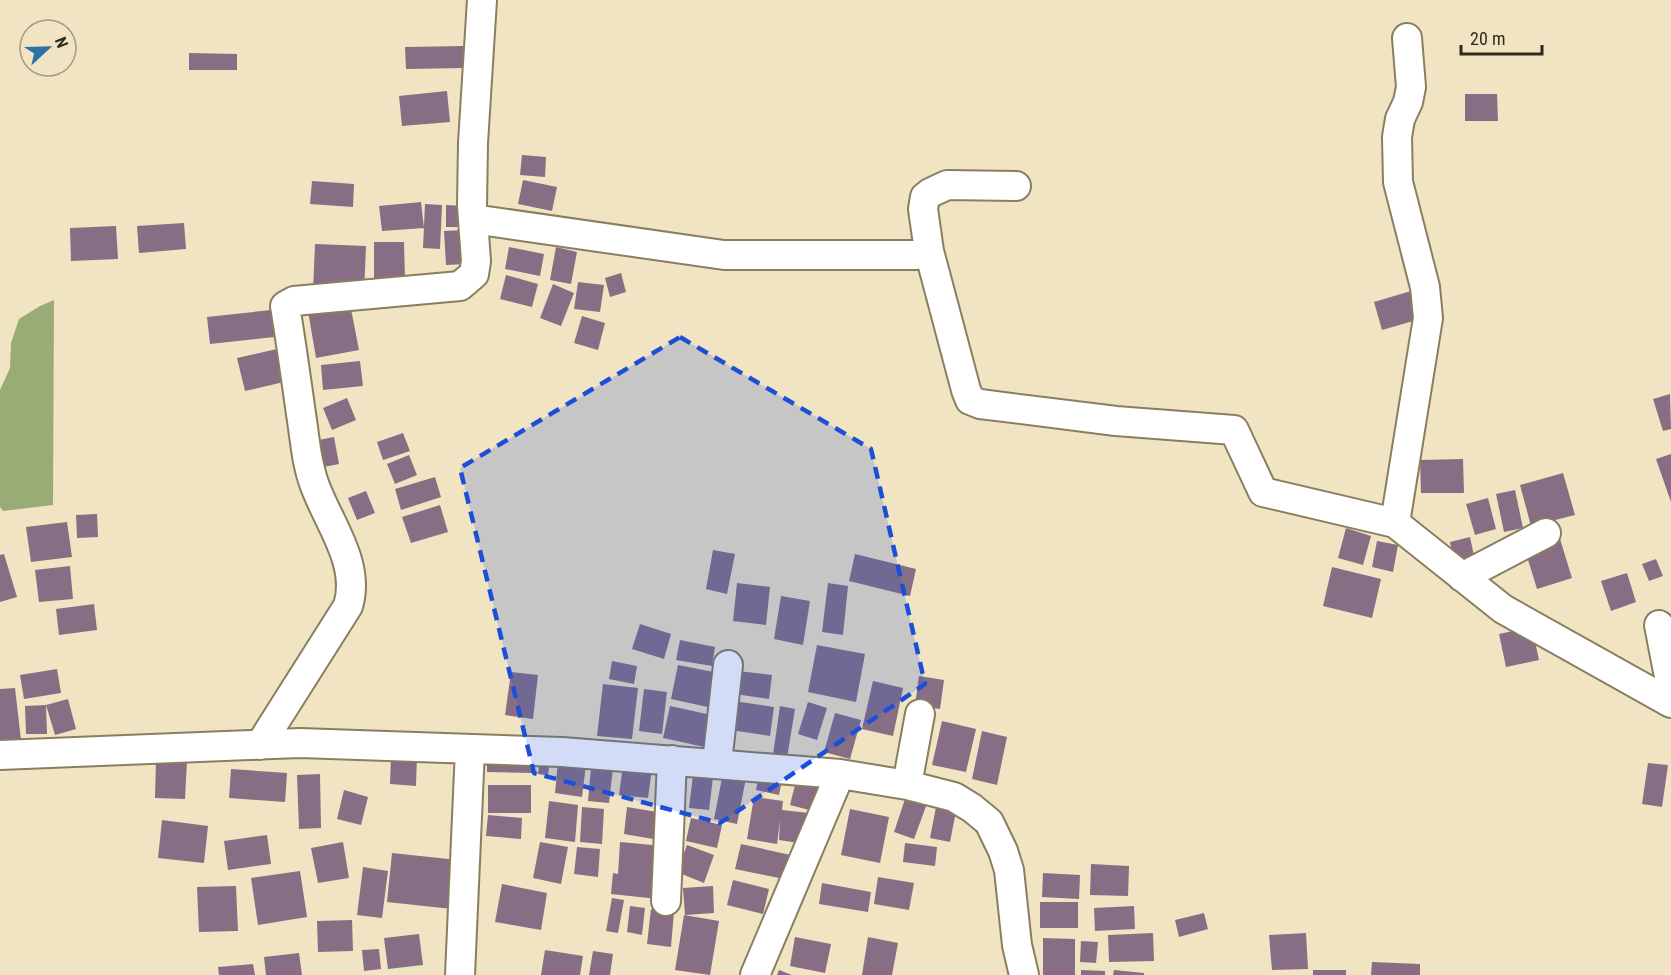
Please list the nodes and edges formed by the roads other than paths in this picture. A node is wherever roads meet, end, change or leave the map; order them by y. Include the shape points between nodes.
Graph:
1 (482, 0) edge
2 (1407, 38) dead end
3 (1016, 186) dead end
4 (473, 219) junction
5 (928, 251) junction
6 (1395, 524) junction
7 (1546, 533) dead end
8 (1462, 577) junction
9 (1659, 625) dead end
10 (728, 665) dead end
11 (1671, 687) edge
12 (1671, 703) edge
13 (920, 714) dead end
14 (260, 745) junction
15 (470, 749) junction
16 (0, 754) edge
17 (672, 760) junction
18 (717, 763) junction
19 (840, 774) junction
20 (907, 785) junction
21 (666, 901) dead end
22 (460, 975) edge
23 (755, 975) edge
24 (1024, 975) edge

1 - 4 street via 473,142
2 - 6 street via 1410,87 1397,137 1398,182 1425,287 1428,318
3 - 5 street via 947,185 930,193 923,209
4 - 5 street via 724,255 915,255
4 - 14 street via 477,261 474,274 460,286 294,301 285,306 306,452 314,484 343,548 353,591 348,606
5 - 6 street via 970,400 1116,421 1234,430 1263,492
6 - 8 street
7 - 8 street
8 - 12 street via 1503,609
9 - 11 street
10 - 18 street
13 - 20 street
14 - 15 street
14 - 16 street
15 - 17 street
15 - 22 street
17 - 18 street
17 - 21 street
18 - 19 street
19 - 20 street
19 - 23 street
20 - 24 street via 954,797 989,822 1009,870

